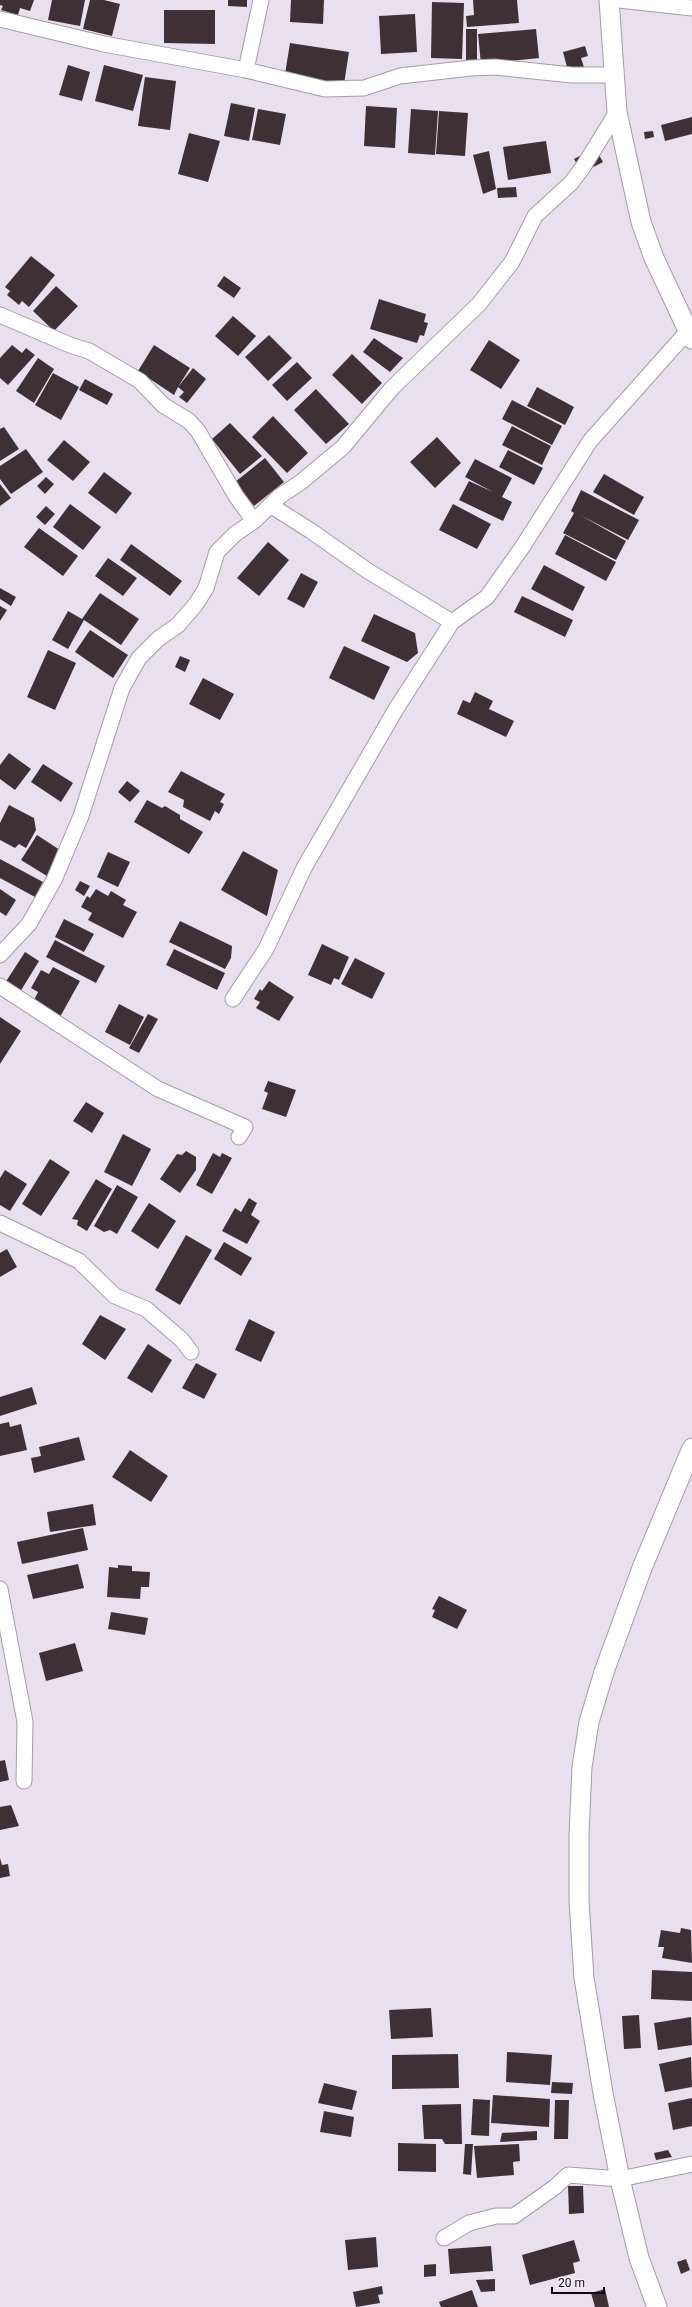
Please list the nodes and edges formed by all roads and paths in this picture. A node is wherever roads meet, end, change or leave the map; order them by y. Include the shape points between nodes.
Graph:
1 (261, 0) edge
2 (609, 0) edge
3 (620, 0) edge
4 (692, 8) edge
5 (0, 19) edge
6 (246, 70) junction
7 (615, 75) junction
8 (617, 112) junction
9 (0, 315) edge
10 (690, 335) edge
11 (270, 505) junction
12 (254, 521) junction
13 (452, 622) junction
14 (0, 955) edge
15 (0, 986) edge
16 (233, 999) dead end
17 (239, 1137) dead end
18 (0, 1223) edge
19 (191, 1352) dead end
20 (692, 1448) edge
21 (0, 1589) edge
22 (24, 1781) dead end
23 (692, 2164) edge
24 (620, 2179) junction
25 (444, 2238) dead end
26 (657, 2307) edge

1 - 6 street
2 - 7 street
3 - 4 street
5 - 6 street via 104,44
6 - 7 street via 325,89 364,88 400,76 471,68 495,67 572,75
7 - 8 street
8 - 10 street via 641,222 654,258
8 - 11 street via 583,168 571,183 535,216 512,262 479,304 392,388 344,446
9 - 12 street via 89,351 140,381 163,404 198,430 236,496
10 - 13 street via 590,441 487,597
11 - 12 street
11 - 13 street via 368,571
12 - 14 street via 235,534 217,552 206,588 196,604 178,625 158,639 139,658 122,688 93,783 68,852 29,924
13 - 16 street via 396,709 304,868 266,949
15 - 17 street via 158,1089 245,1127
18 - 19 street via 79,1260 115,1296 146,1308 182,1340
20 - 24 street via 642,1568 604,1672 588,1722 583,1761 579,1864 584,1978 602,2093
21 - 22 street via 25,1722
23 - 24 street
24 - 25 street via 568,2175 514,2216 496,2216 469,2223
24 - 26 street via 639,2258

